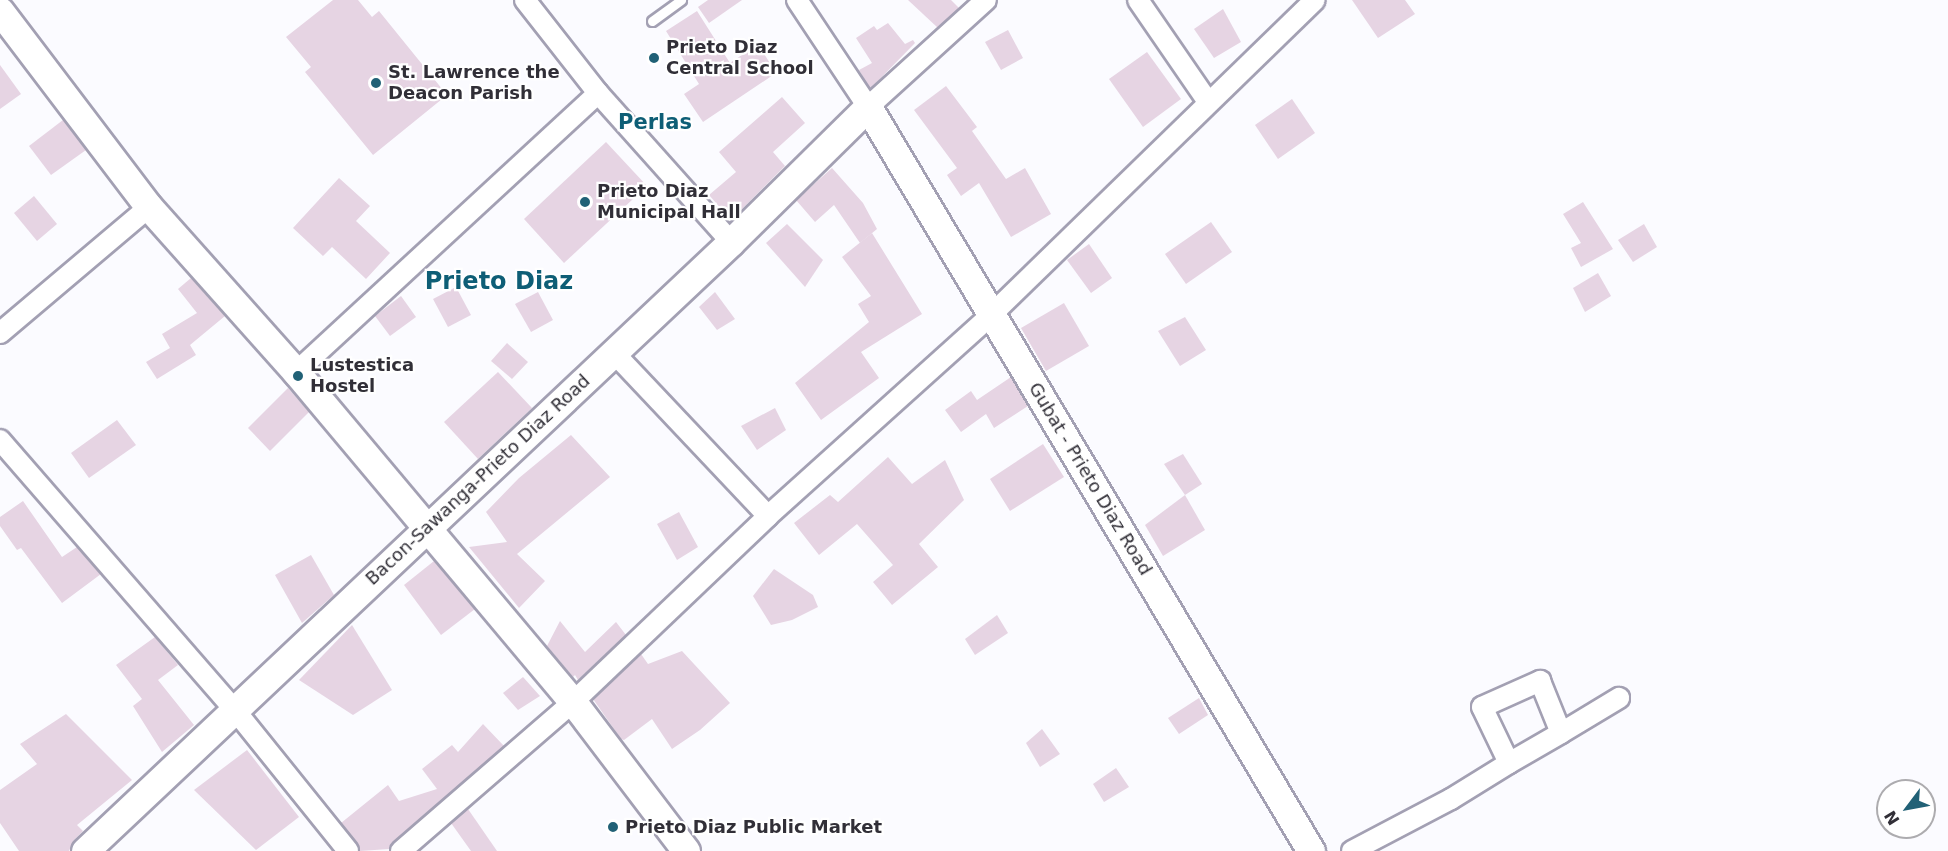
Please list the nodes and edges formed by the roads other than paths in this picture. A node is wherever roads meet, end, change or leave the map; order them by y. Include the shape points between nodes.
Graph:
1 (525, 0) edge
2 (681, 0) edge
3 (797, 0) edge
4 (986, 0) edge
5 (1138, 0) edge
6 (1315, 0) edge
7 (0, 11) edge
8 (652, 21) dead end
9 (598, 93) junction
10 (1208, 102) junction
11 (868, 107) junction
12 (149, 207) junction
13 (731, 243) junction
14 (992, 314) junction
15 (0, 333) edge
16 (614, 353) junction
17 (296, 372) junction
18 (0, 440) edge
19 (768, 516) junction
20 (426, 529) junction
21 (1619, 698) dead end
22 (573, 702) junction
23 (234, 709) junction
24 (1561, 733) junction
25 (1509, 763) junction
26 (85, 851) edge
27 (348, 851) edge
28 (401, 851) edge
29 (686, 851) edge
30 (1311, 851) edge
31 (1352, 851) edge

1 - 9 street
2 - 8 lane
3 - 11 street
4 - 11 street
5 - 10 street
6 - 10 street
7 - 12 main road
9 - 13 street
9 - 17 street
10 - 14 street
11 - 13 main road, Bacon-Sawanga-Prieto Diaz Road
11 - 14 main road, Gubat - Prieto Diaz Road
12 - 15 street
12 - 17 main road
13 - 16 main road, Bacon-Sawanga-Prieto Diaz Road
14 - 19 street
14 - 30 main road, Gubat - Prieto Diaz Road
16 - 19 street
16 - 20 main road, Bacon-Sawanga-Prieto Diaz Road
17 - 20 main road
18 - 23 street
19 - 22 street
20 - 22 main road
20 - 23 main road, Bacon-Sawanga-Prieto Diaz Road
21 - 24 street
22 - 28 street
22 - 29 main road
23 - 26 main road, Bacon-Sawanga-Prieto Diaz Road
23 - 27 street
24 - 25 street
24 - 25 street via 1540,681 1482,707
25 - 31 street via 1451,800

